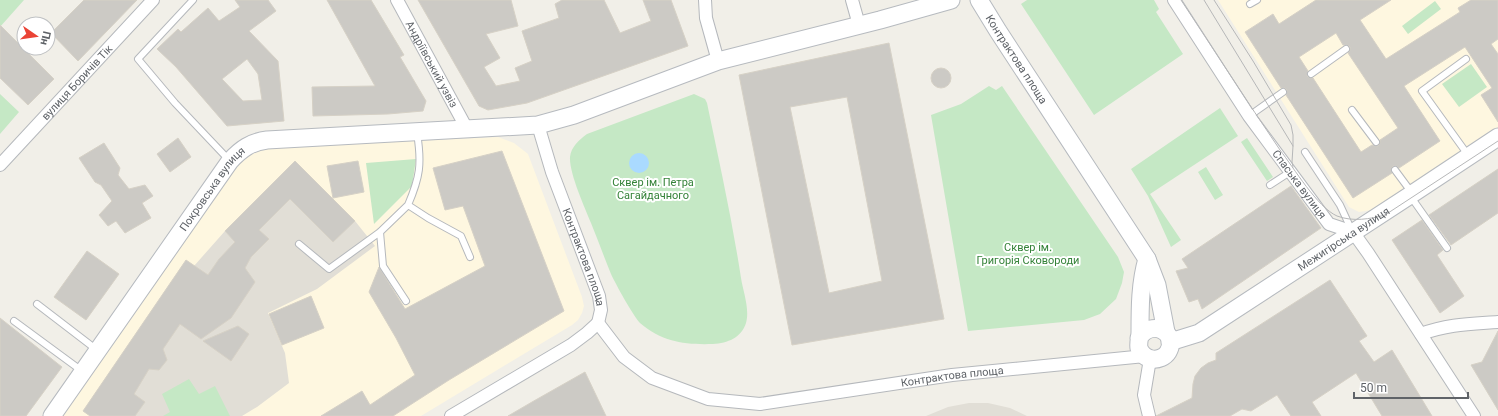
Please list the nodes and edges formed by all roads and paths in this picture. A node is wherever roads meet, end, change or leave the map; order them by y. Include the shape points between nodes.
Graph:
1 (153, 0) edge
2 (193, 0) edge
3 (396, 0) edge
4 (705, 0) edge
5 (852, 0) edge
6 (951, 0) edge
7 (979, 0) edge
8 (1174, 0) edge
9 (1257, 0) edge
10 (1250, 4) dead end
11 (859, 25) junction
12 (1346, 49) dead end
13 (1466, 59) dead end
14 (718, 61) junction
15 (1310, 74) dead end
16 (1283, 92) dead end
17 (1352, 110) dead end
18 (1249, 116) junction
19 (538, 125) junction
20 (467, 129) junction
21 (417, 132) junction
22 (1498, 137) edge
23 (1376, 142) dead end
24 (1305, 152) dead end
25 (1469, 156) junction
26 (230, 161) junction
27 (0, 165) edge
28 (1395, 170) dead end
29 (1290, 172) junction
30 (1270, 185) dead end
31 (1412, 195) junction
32 (408, 205) junction
33 (380, 232) junction
34 (1353, 232) junction
35 (299, 244) dead end
36 (1447, 248) dead end
37 (470, 257) dead end
38 (1147, 259) junction
39 (406, 301) dead end
40 (37, 304) dead end
41 (14, 321) dead end
42 (1498, 322) edge
43 (598, 323) junction
44 (1421, 334) junction
45 (1168, 337) junction
46 (1140, 338) junction
47 (98, 351) junction
48 (1147, 358) junction
49 (83, 372) junction
50 (759, 410) edge
51 (53, 416) edge
52 (451, 416) edge
53 (1149, 416) edge
54 (1474, 416) edge

1 - 27 street, вулиця Боричів Тік
2 - 26 lane via 138,60
3 - 20 street, Андріївський узвіз
4 - 14 street via 706,18
5 - 11 street
6 - 11 street
7 - 38 street, Контрактова площа
8 - 18 street, Спаська вулиця
9 - 10 lane
11 - 14 street
12 - 15 lane
13 - 25 lane via 1422,91
14 - 19 street via 574,115
16 - 18 lane
17 - 23 lane
18 - 29 street, Спаська вулиця
19 - 20 street
19 - 43 street, Контрактова площа via 552,172 599,296 601,310
20 - 21 street, Покровська вулиця
21 - 26 street, Покровська вулиця via 260,141 249,144
21 - 32 lane via 420,161 417,184
22 - 25 street, Межигірська вулиця
24 - 34 lane via 1340,205
25 - 31 street, Межигірська вулиця
26 - 47 street, Покровська вулиця
28 - 31 lane
29 - 30 lane
29 - 34 street, Спаська вулиця via 1329,224
31 - 34 street, Межигірська вулиця
31 - 36 lane
32 - 33 lane
32 - 37 lane via 461,236
33 - 35 lane via 329,269
33 - 39 lane via 383,266
34 - 44 street
34 - 45 street, Межигірська вулиця via 1198,333
38 - 45 street, Контрактова площа via 1158,284
38 - 46 street via 1140,300
40 - 47 lane
41 - 49 lane
42 - 44 street via 1453,325
43 - 50 street, Контрактова площа via 624,357 652,378 708,399
43 - 52 street via 572,345
44 - 54 street
45 - 46 street via 1157,328 1151,328
45 - 48 street via 1168,352 1164,356
46 - 48 street via 1139,348
47 - 49 street, Покровська вулиця
48 - 50 street, Контрактова площа via 952,375
48 - 53 street via 1144,395
49 - 51 street, Покровська вулиця

